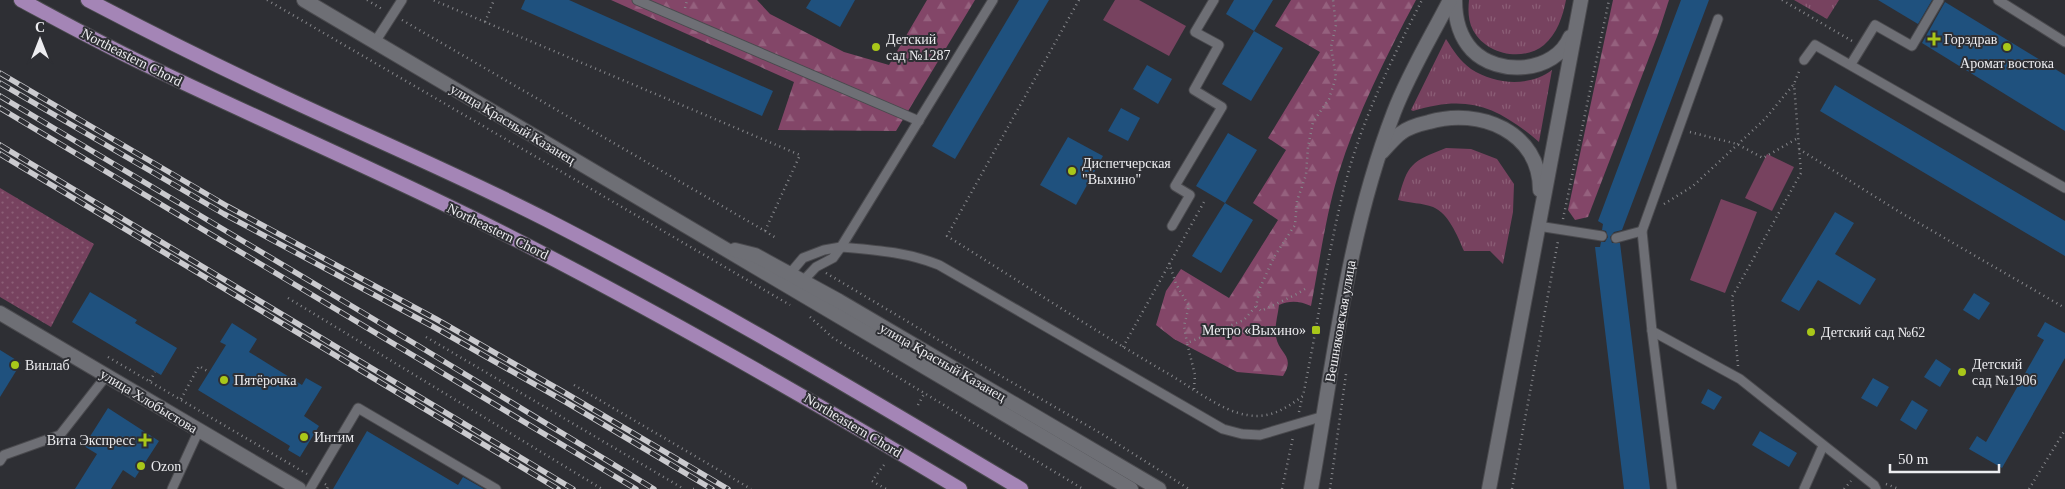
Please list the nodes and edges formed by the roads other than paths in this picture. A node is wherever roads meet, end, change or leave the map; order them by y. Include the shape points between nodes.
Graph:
1 (21, 0) edge
2 (88, 0) edge
3 (304, 0) edge
4 (402, 0) edge
5 (637, 0) edge
6 (993, 0) edge
7 (1214, 0) edge
8 (1450, 0) edge
9 (1455, 0) edge
10 (1581, 0) edge
11 (1939, 0) edge
12 (1998, 0) edge
13 (1718, 18) dead end
14 (1575, 24) junction
15 (376, 42) junction
16 (2065, 42) edge
17 (1804, 60) road end
18 (1851, 64) junction
19 (919, 121) junction
20 (1379, 156) junction
21 (2065, 188) edge
22 (1172, 226) dead end
23 (1538, 226) junction
24 (1642, 231) junction
25 (1602, 236) dead end
26 (1616, 238) dead end
27 (841, 247) junction
28 (786, 278) junction
29 (804, 282) junction
30 (0, 313) edge
31 (1652, 331) junction
32 (106, 375) junction
33 (1324, 416) junction
34 (199, 430) junction
35 (1823, 446) junction
36 (0, 461) edge
37 (295, 488) edge
38 (172, 489) edge
39 (310, 489) edge
40 (496, 489) edge
41 (960, 489) edge
42 (1021, 489) edge
43 (1130, 489) edge
44 (1159, 489) edge
45 (1311, 489) edge
46 (1489, 489) edge
47 (1672, 489) edge
48 (1804, 489) edge
49 (1876, 489) edge

1 - 41 main road, Northeastern Chord via 141,63 396,181 584,274 780,382
2 - 42 main road via 264,88 544,218 621,258 749,328
3 - 15 street, улица Красный Казанец
4 - 15 lane
5 - 19 lane
6 - 19 lane
7 - 22 lane via 1195,32 1219,45 1194,90 1222,107 1175,186 1190,195
8 - 20 street, Вешняковская улица via 1394,110
9 - 14 street, Вешняковская улица via 1459,30 1472,50 1491,63 1514,68 1537,65 1554,58 1568,42
10 - 14 street, Вешняковская улица
11 - 18 lane via 1912,46 1875,24
12 - 16 lane
13 - 24 lane
14 - 23 street, Вешняковская улица
15 - 28 street, улица Красный Казанец via 722,247
17 - 18 lane via 1815,44
18 - 21 lane
19 - 27 lane
20 - 23 street, Вешняковская улица via 1401,132 1439,119 1465,117 1486,121 1524,143 1536,161 1540,180
20 - 33 street, Вешняковская улица via 1347,276
23 - 25 lane
23 - 46 street, Вешняковская улица
24 - 26 lane
24 - 31 lane
27 - 28 lane via 803,258
27 - 29 lane via 833,258 816,267
27 - 33 lane via 897,252 939,265 1223,429 1260,435
28 - 29 street, улица Красный Казанец
28 - 43 street, улица Красный Казанец
29 - 44 street, улица Красный Казанец
30 - 32 street, улица Хлобыстова
31 - 35 lane via 1740,379
31 - 47 lane
32 - 34 street, улица Хлобыстова
32 - 36 lane via 60,435 4,455
33 - 45 street, Вешняковская улица
34 - 37 street, улица Хлобыстова
34 - 38 lane
35 - 48 lane
35 - 49 lane via 1874,484
39 - 40 lane via 358,408

